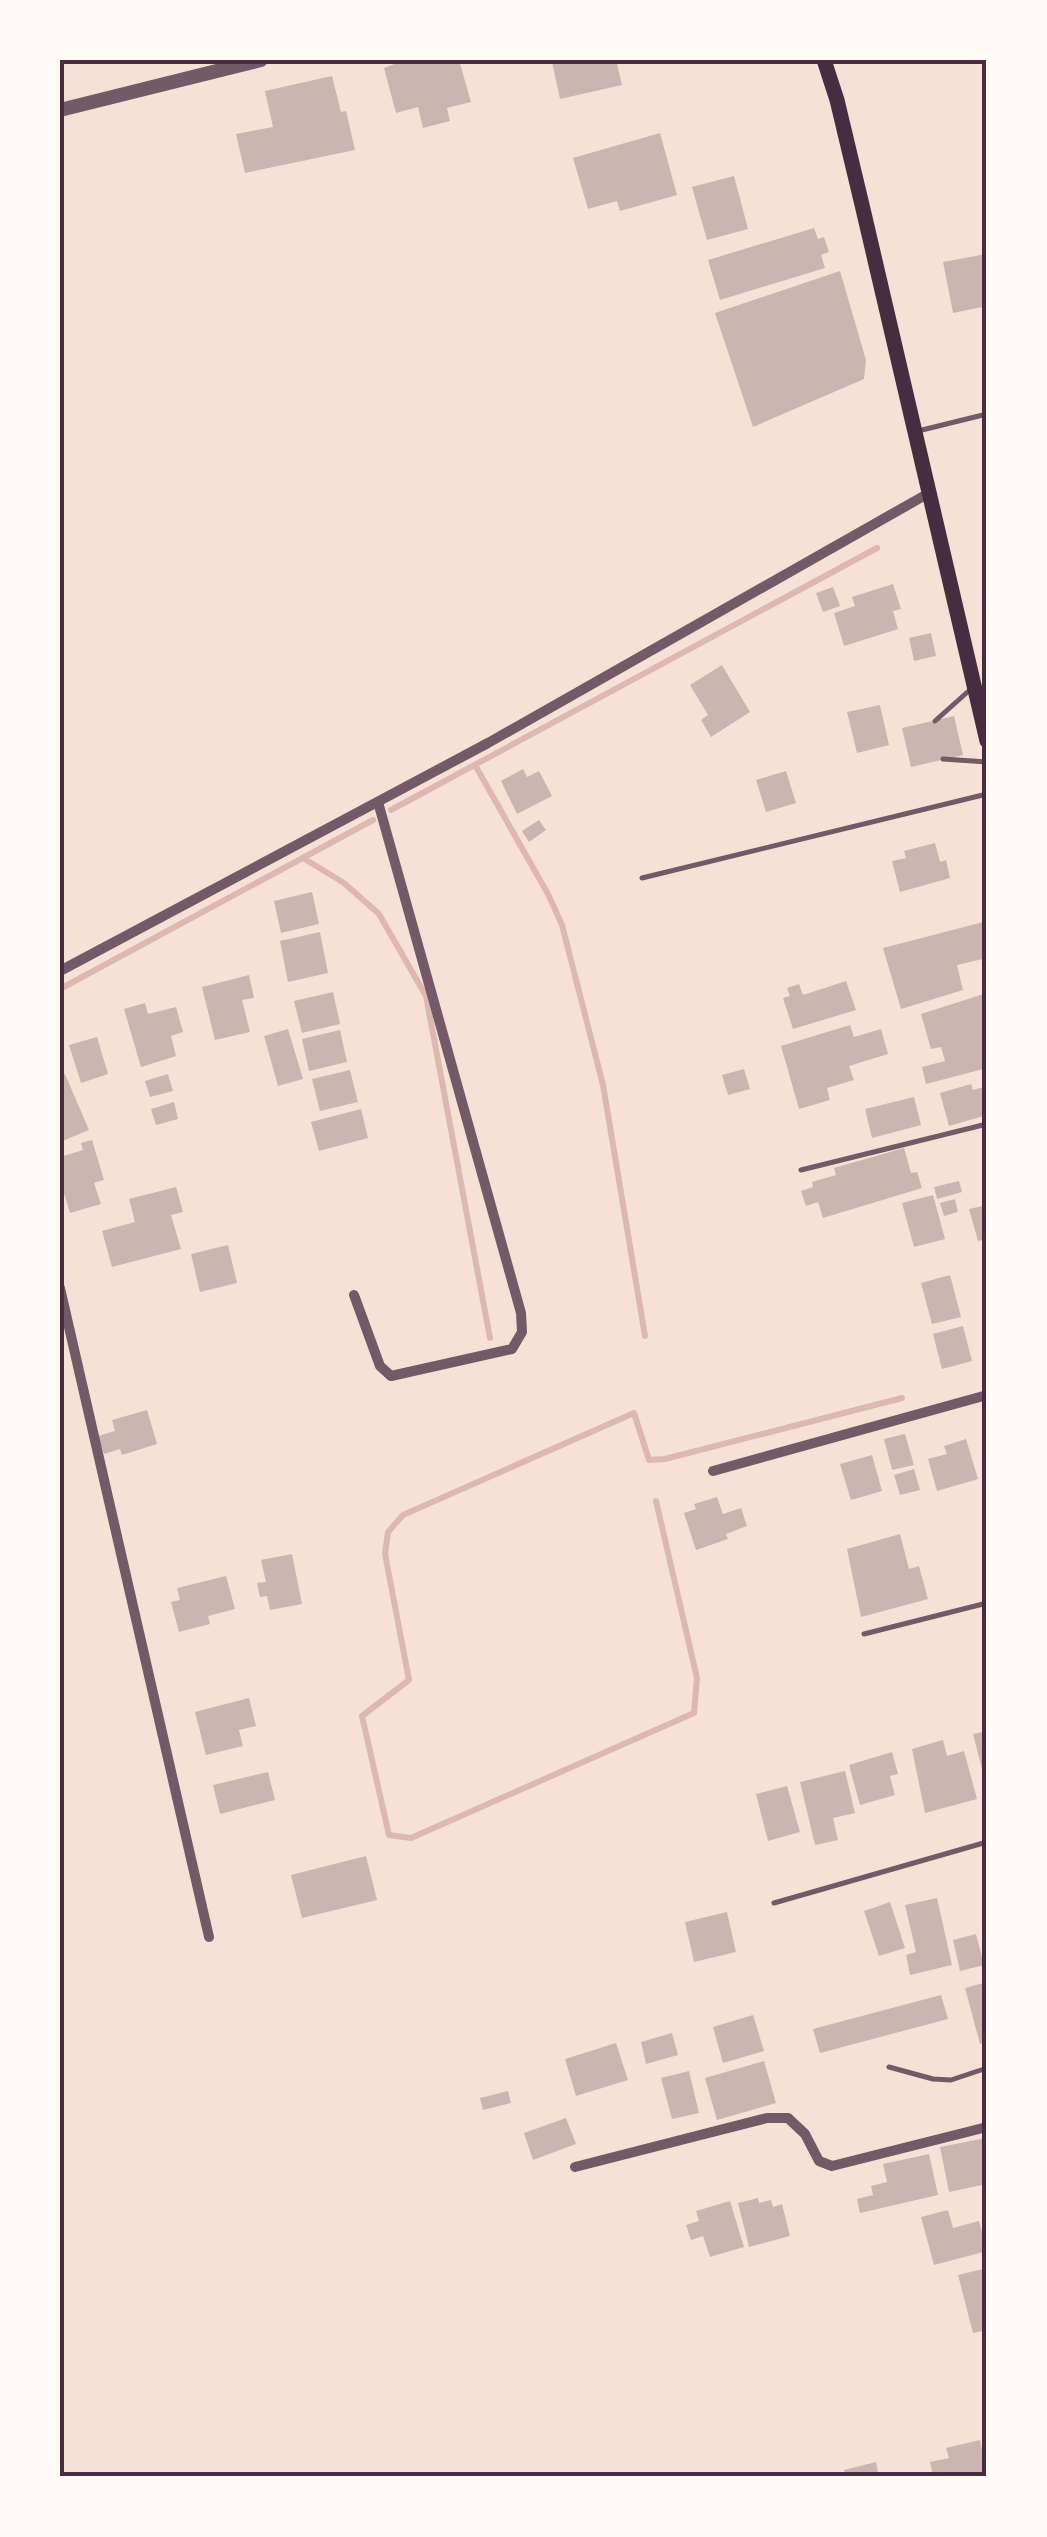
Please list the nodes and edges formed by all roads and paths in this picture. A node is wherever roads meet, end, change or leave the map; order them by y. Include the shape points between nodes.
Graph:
1 (261, 60) edge
2 (821, 60) edge
3 (60, 110) edge
4 (987, 414) edge
5 (915, 431) junction
6 (930, 494) junction
7 (974, 686) junction
8 (984, 711) edge
9 (935, 721) dead end
10 (987, 740) edge
11 (943, 760) dead end
12 (987, 762) edge
13 (987, 794) edge
14 (378, 802) junction
15 (642, 878) dead end
16 (60, 971) edge
17 (987, 1124) edge
18 (801, 1170) dead end
19 (60, 1288) edge
20 (354, 1296) dead end
21 (987, 1395) edge
22 (713, 1471) dead end
23 (987, 1603) edge
24 (864, 1634) dead end
25 (987, 1842) edge
26 (774, 1903) dead end
27 (209, 1938) dead end
28 (888, 2067) dead end
29 (987, 2068) edge
30 (987, 2127) edge
31 (576, 2166) dead end

1 - 3 street
2 - 5 main road via 831,79
4 - 5 lane
5 - 6 main road
6 - 7 main road
6 - 14 street
7 - 8 main road
7 - 9 lane
8 - 10 main road
11 - 12 lane
13 - 15 lane
14 - 16 street
14 - 20 street via 522,1332 512,1349 391,1376 380,1366
17 - 18 lane
19 - 27 street
21 - 22 street
23 - 24 lane
25 - 26 lane
28 - 29 lane via 950,2080
30 - 31 street via 832,2166 818,2161 788,2118 767,2118

